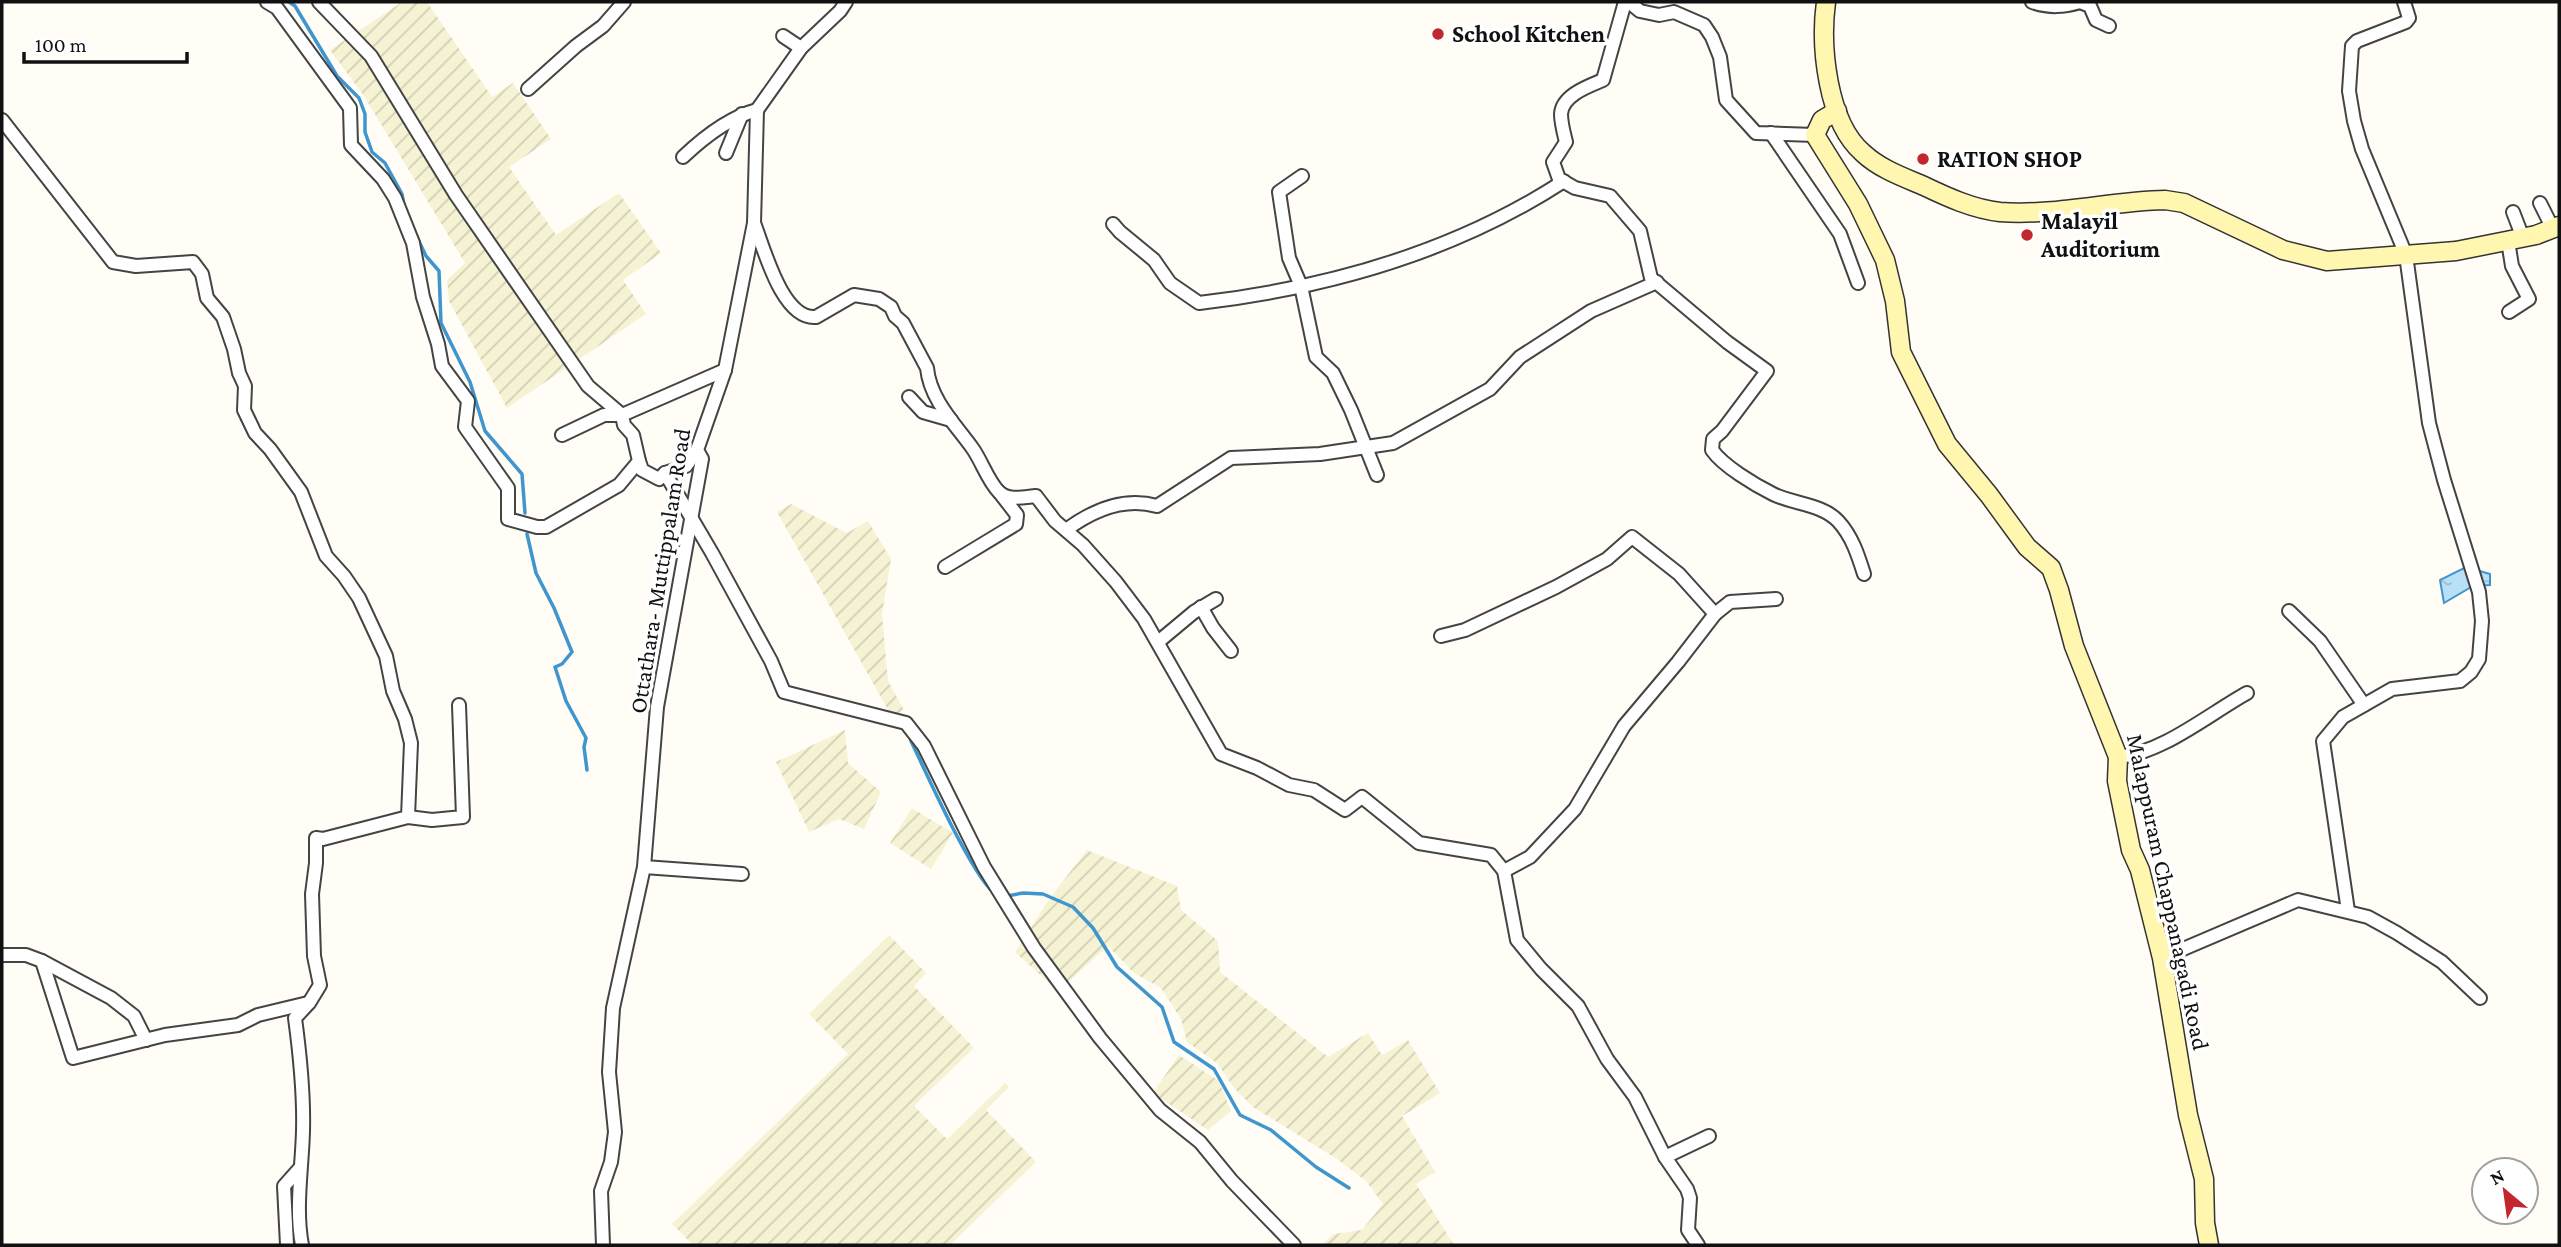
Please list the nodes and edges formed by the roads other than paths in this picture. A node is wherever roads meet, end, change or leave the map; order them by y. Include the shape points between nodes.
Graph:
1 (267, 2) edge
2 (319, 2) edge
3 (624, 2) edge
4 (830, 2) edge
5 (1627, 2) edge
6 (1826, 2) edge
7 (2032, 2) edge
8 (2080, 2) edge
9 (2404, 2) edge
10 (843, 7) edge
11 (2109, 26) dead end
12 (783, 36) dead end
13 (801, 48) junction
14 (528, 89) dead end
15 (757, 110) junction
16 (1837, 111) junction
17 (742, 114) junction
18 (2, 120) edge
19 (1771, 133) junction
20 (1815, 135) junction
21 (726, 153) dead end
22 (683, 157) dead end
23 (1302, 176) dead end
24 (1563, 181) junction
25 (2540, 203) dead end
26 (2513, 212) dead end
27 (754, 223) junction
28 (1113, 224) dead end
29 (2556, 230) edge
30 (2516, 239) junction
31 (2406, 255) junction
32 (1657, 282) junction
33 (1858, 283) dead end
34 (1301, 286) junction
35 (2509, 312) dead end
36 (725, 370) junction
37 (909, 397) dead end
38 (622, 415) junction
39 (951, 420) junction
40 (562, 435) dead end
41 (1365, 447) junction
42 (696, 450) junction
43 (639, 461) junction
44 (665, 473) junction
45 (1377, 475) dead end
46 (1000, 493) junction
47 (691, 516) junction
48 (1066, 530) junction
49 (945, 567) dead end
50 (1864, 574) dead end
51 (1216, 599) dead end
52 (1776, 599) dead end
53 (1201, 607) junction
54 (2289, 611) dead end
55 (1715, 614) junction
56 (1441, 636) dead end
57 (1158, 642) junction
58 (1231, 651) dead end
59 (2247, 693) dead end
60 (459, 705) dead end
61 (2364, 705) junction
62 (2118, 757) junction
63 (408, 817) junction
64 (644, 867) junction
65 (1504, 871) junction
66 (742, 874) dead end
67 (2348, 911) junction
68 (2, 955) edge
69 (2162, 958) junction
70 (42, 961) junction
71 (2480, 998) dead end
72 (309, 1003) junction
73 (146, 1040) junction
74 (1709, 1136) dead end
75 (1665, 1157) junction
76 (300, 1168) junction
77 (287, 1245) edge
78 (302, 1245) edge
79 (603, 1245) edge
80 (1294, 1245) edge
81 (1698, 1245) edge
82 (2209, 1245) edge

1 - 43 street via 277,8 349,108 351,145 395,198 413,243 442,366 468,401 465,427 508,488 508,519 546,527 619,485
2 - 38 street via 371,56 456,195 588,386
3 - 14 street via 603,26
4 - 10 street
5 - 19 street via 1640,11 1674,12 1704,25 1720,57 1726,100 1756,133
5 - 24 street via 1603,80 1578,91 1563,108 1566,142 1553,162
6 - 16 street via 1827,72
7 - 8 street via 2049,7
8 - 11 street via 2090,6 2096,20
9 - 31 street via 2406,22 2352,46 2349,91 2362,149
10 - 13 street
12 - 13 street
13 - 15 street
15 - 17 street
15 - 27 street, Ottathara- Muttippalam Road
16 - 20 street via 1822,120
16 - 31 street via 1848,136 1880,166 1952,199 1997,211 2038,213 2165,200 2184,204 2283,250 2328,261
17 - 21 street
17 - 22 street
18 - 63 street via 113,262 135,266 193,262 202,274 206,298 223,317 234,349 245,386 244,410 255,433 301,492 326,556 359,598 386,656 411,743
19 - 20 street
19 - 33 street via 1840,234
20 - 62 street, Malappuram Chappanagadi Road via 1858,204 1885,260 1901,352 1947,444 2027,547 2051,568 2074,646
23 - 34 street via 1279,191 1289,258
24 - 32 street via 1610,196 1640,231 1651,278
24 - 34 street via 1524,207 1440,245
25 - 29 street
26 - 30 street
27 - 36 street, Ottathara- Muttippalam Road
27 - 39 street via 792,309 816,317 854,295 879,299 891,307 928,368 938,400
28 - 34 street via 1154,260 1170,283 1199,303
29 - 30 street
30 - 31 street
30 - 35 street via 2512,266 2529,299
31 - 61 street via 2429,423 2479,592 2479,659 2460,681 2392,689
32 - 41 street via 1591,311 1520,357 1490,389 1393,443
32 - 50 street via 1767,371 1713,439 1717,458 1774,495 1808,504 1837,519 1855,546
34 - 41 street via 1316,357 1333,373
36 - 38 street
36 - 42 street, Ottathara- Muttippalam Road
37 - 39 street via 923,412
38 - 40 street via 604,415
38 - 43 street
39 - 46 street
41 - 45 street
41 - 48 street via 1231,458 1157,506 1117,504
42 - 44 street via 686,466
42 - 47 street, Ottathara- Muttippalam Road via 702,459
43 - 44 street via 642,470 659,479
44 - 47 street
46 - 48 street via 1014,498 1036,496
46 - 49 street via 1017,515 1016,524
47 - 64 street, Ottathara- Muttippalam Road via 657,708
47 - 80 street via 784,692 906,723 924,746 984,867 1034,948 1100,1038 1160,1110 1200,1142
48 - 57 street via 1116,582
51 - 53 street
52 - 55 street via 1730,602
53 - 57 street
53 - 58 street
54 - 61 street via 2320,642
55 - 56 street via 1679,574 1632,537 1607,559 1556,587 1465,630
55 - 65 street via 1624,726 1575,809 1530,858
57 - 65 street via 1221,754 1289,785 1314,790 1345,810 1362,797 1419,843 1491,855
59 - 62 street via 2134,756
60 - 63 street via 463,817
61 - 67 street via 2343,717 2323,741
62 - 69 street, Malappuram Chappanagadi Road via 2131,850
63 - 72 street via 316,838 312,894 320,985
64 - 66 street
64 - 79 street, Ottathara- Muttippalam Road via 612,1008 609,1072 615,1132 601,1191
65 - 75 street via 1517,940 1578,1006 1606,1059 1635,1097
67 - 69 street via 2298,900
67 - 71 street via 2368,917 2431,954
68 - 70 street via 26,955
69 - 82 street, Malappuram Chappanagadi Road via 2188,1115 2204,1179
70 - 73 street via 111,998 134,1016
70 - 73 street via 73,1058
72 - 73 street via 258,1015 238,1025
72 - 76 street via 295,1018 303,1130
74 - 75 street
75 - 81 street via 1687,1189 1688,1230
76 - 77 street via 284,1186
76 - 78 street

